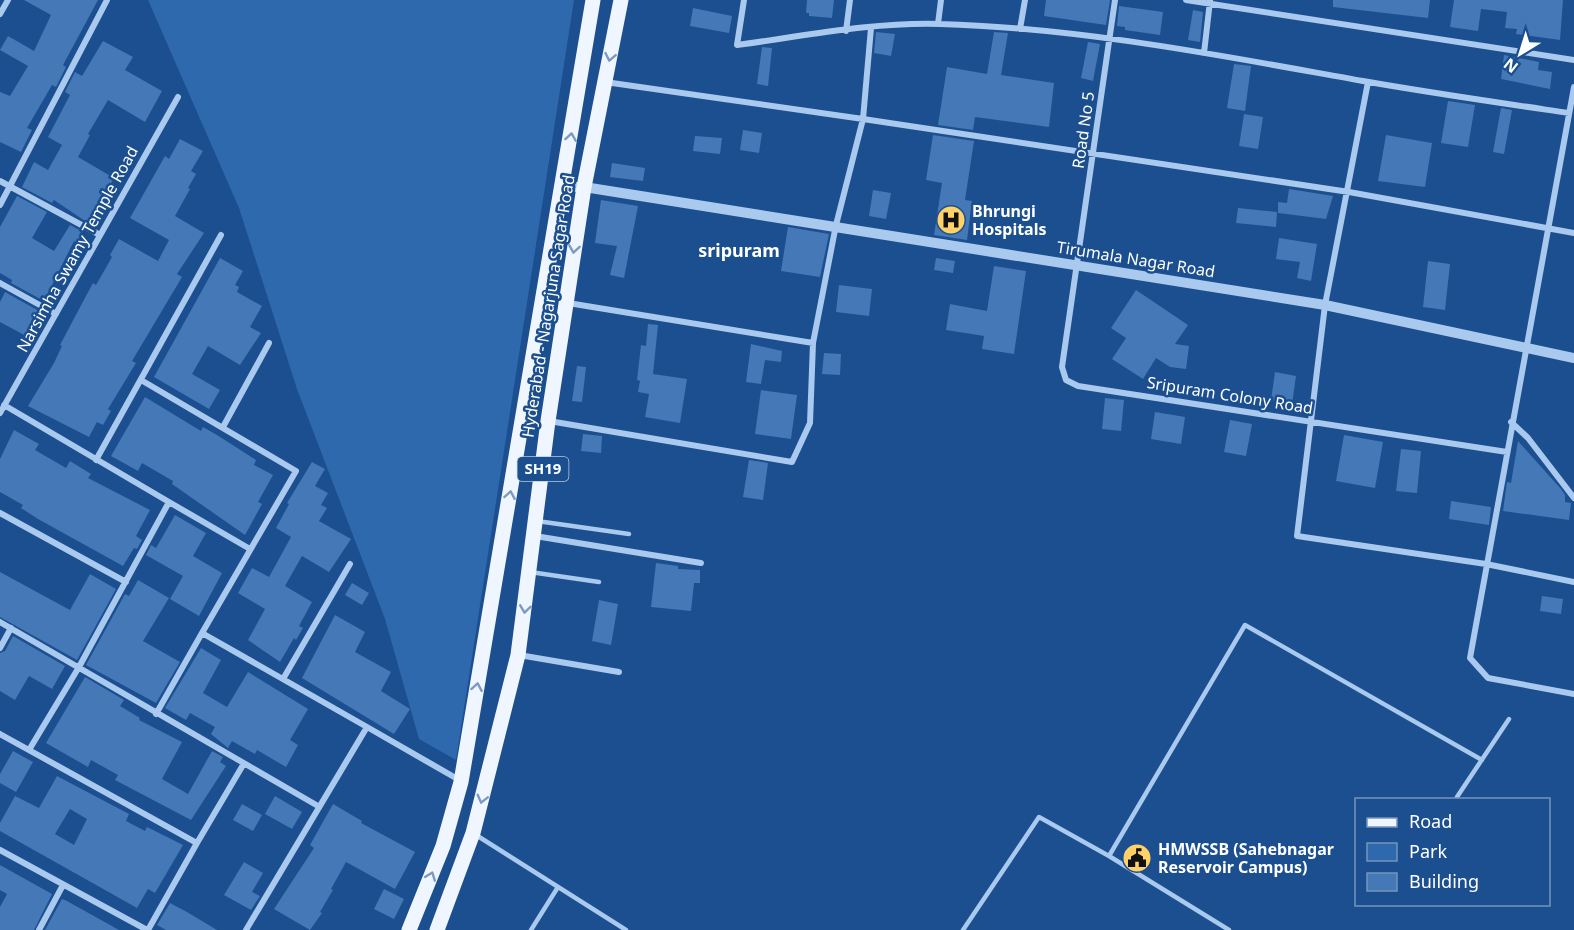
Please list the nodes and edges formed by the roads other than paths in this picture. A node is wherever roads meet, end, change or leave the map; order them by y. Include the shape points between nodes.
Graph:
1 (8, 0) edge
2 (107, 0) edge
3 (592, 0) edge
4 (621, 0) edge
5 (744, 0) edge
6 (850, 0) edge
7 (941, 0) edge
8 (1024, 0) edge
9 (1115, 0) edge
10 (1186, 0) edge
11 (1210, 1) edge
12 (0, 14) edge
13 (938, 24) junction
14 (871, 28) junction
15 (1020, 29) junction
16 (846, 31) junction
17 (1109, 40) junction
18 (1204, 53) junction
19 (1574, 60) edge
20 (605, 82) junction
21 (1368, 82) junction
22 (1574, 90) edge
23 (178, 97) dead end
24 (1569, 113) junction
25 (862, 119) junction
26 (1093, 153) junction
27 (0, 181) edge
28 (10, 186) junction
29 (563, 187) junction
30 (584, 187) junction
31 (1349, 192) junction
32 (0, 205) edge
33 (836, 225) junction
34 (1549, 228) junction
35 (1574, 233) edge
36 (100, 235) junction
37 (221, 235) dead end
38 (1077, 264) junction
39 (0, 284) edge
40 (566, 303) junction
41 (1325, 305) junction
42 (56, 314) junction
43 (269, 343) dead end
44 (813, 343) junction
45 (1527, 347) junction
46 (1574, 358) edge
47 (141, 380) junction
48 (4, 405) junction
49 (0, 413) edge
50 (548, 421) junction
51 (1311, 421) junction
52 (1511, 422) junction
53 (222, 427) junction
54 (1507, 452) junction
55 (96, 460) junction
56 (1574, 498) edge
57 (169, 502) junction
58 (0, 513) edge
59 (536, 528) junction
60 (629, 534) dead end
61 (250, 549) junction
62 (350, 564) dead end
63 (700, 564) dead end
64 (1486, 564) junction
65 (530, 572) junction
66 (126, 582) junction
67 (599, 582) dead end
68 (1574, 582) edge
69 (0, 622) edge
70 (11, 628) junction
71 (202, 633) junction
72 (0, 648) edge
73 (518, 655) junction
74 (79, 667) junction
75 (619, 672) dead end
76 (283, 679) junction
77 (1574, 694) edge
78 (156, 714) junction
79 (1509, 719) dead end
80 (367, 727) junction
81 (0, 734) edge
82 (29, 750) junction
83 (1482, 760) junction
84 (243, 765) junction
85 (461, 782) junction
86 (1457, 797) dead end
87 (318, 807) junction
88 (473, 833) junction
89 (197, 843) junction
90 (0, 850) edge
91 (1109, 856) junction
92 (63, 885) junction
93 (558, 887) junction
94 (39, 930) edge
95 (147, 930) edge
96 (246, 930) edge
97 (409, 930) edge
98 (437, 930) edge
99 (531, 930) edge
100 (626, 930) edge
101 (963, 930) edge
102 (1229, 930) edge

1 - 12 street
2 - 28 street
29 -> 3 main road, Hyderabad - Nagarjuna Sagar Road / SH19
4 -> 20 main road, Hyderabad - Nagarjuna Sagar Road / SH19
5 - 16 street via 737,45
6 - 16 street
7 - 13 street
8 - 15 street
9 - 17 street, Road No 5
10 - 11 street
11 - 18 street
11 - 19 street
13 - 14 street
13 - 15 street
14 - 16 street
14 - 25 street
15 - 17 street
17 - 18 street
17 - 26 street, Road No 5
18 - 21 street
20 - 25 street
20 - 30 main road, Hyderabad - Nagarjuna Sagar Road / SH19
21 - 24 street
21 - 31 street
22 - 24 street
23 - 36 street, Narsimha Swamy Temple Road
24 - 34 street
25 - 26 street
25 - 33 street
26 - 31 street
26 - 38 street, Road No 5
27 - 28 street
28 - 32 street
28 - 36 street
29 - 30 street, Tirumala Nagar Road
85 -> 29 main road, Hyderabad - Nagarjuna Sagar Road / SH19
30 - 33 street, Tirumala Nagar Road
30 -> 40 main road, Hyderabad - Nagarjuna Sagar Road / SH19
31 - 34 street
31 - 41 street
33 - 38 street, Tirumala Nagar Road
33 - 44 street
34 - 35 street
34 - 45 street
36 - 42 street, Narsimha Swamy Temple Road
37 - 47 street
38 - 41 street, Tirumala Nagar Road
38 - 51 street, Sripuram Colony Road via 1062,368 1066,380 1078,386
39 - 42 street
40 - 44 street
40 - 50 main road, Hyderabad - Nagarjuna Sagar Road / SH19
41 - 45 street, Tirumala Nagar Road
41 - 51 street
42 - 48 street, Narsimha Swamy Temple Road
43 - 53 street
44 - 50 street via 810,423 792,462
45 - 46 street, Tirumala Nagar Road
45 - 52 street
47 - 53 street
47 - 55 street
48 - 49 street, Narsimha Swamy Temple Road
48 - 55 street
50 - 59 main road, Hyderabad - Nagarjuna Sagar Road / SH19
51 - 54 street, Sripuram Colony Road
51 - 64 street via 1297,536
52 - 54 street
52 - 56 street
53 - 61 street via 296,471
54 - 64 street
55 - 57 street
57 - 61 street
57 - 66 street
58 - 66 street
59 - 60 lane
59 - 63 street
59 - 65 main road, Hyderabad - Nagarjuna Sagar Road / SH19
61 - 71 street
62 - 76 street
64 - 68 street
64 - 77 street via 1470,658 1488,678
65 - 67 lane
65 -> 73 main road, Hyderabad - Nagarjuna Sagar Road / SH19
66 - 74 street
69 - 70 street
70 - 72 street
70 - 74 street
71 - 76 street
71 - 78 street
73 - 75 street
73 -> 88 main road, Hyderabad - Nagarjuna Sagar Road / SH19
74 - 78 street
74 - 82 street
76 - 80 street
78 - 84 street
79 - 83 lane
80 - 85 street
80 - 87 street
81 - 82 street
82 - 89 street
83 - 86 lane
83 - 91 lane via 1245,625
84 - 87 street
84 - 89 street
97 -> 85 main road, Hyderabad - Nagarjuna Sagar Road / SH19 via 442,846
87 - 96 street
88 - 93 lane
88 - 98 main road, Hyderabad - Nagarjuna Sagar Road / SH19
89 - 95 street
90 - 92 street
91 - 101 lane via 1039,817
91 - 102 lane
92 - 94 street
92 - 95 street
93 - 99 lane
93 - 100 lane

